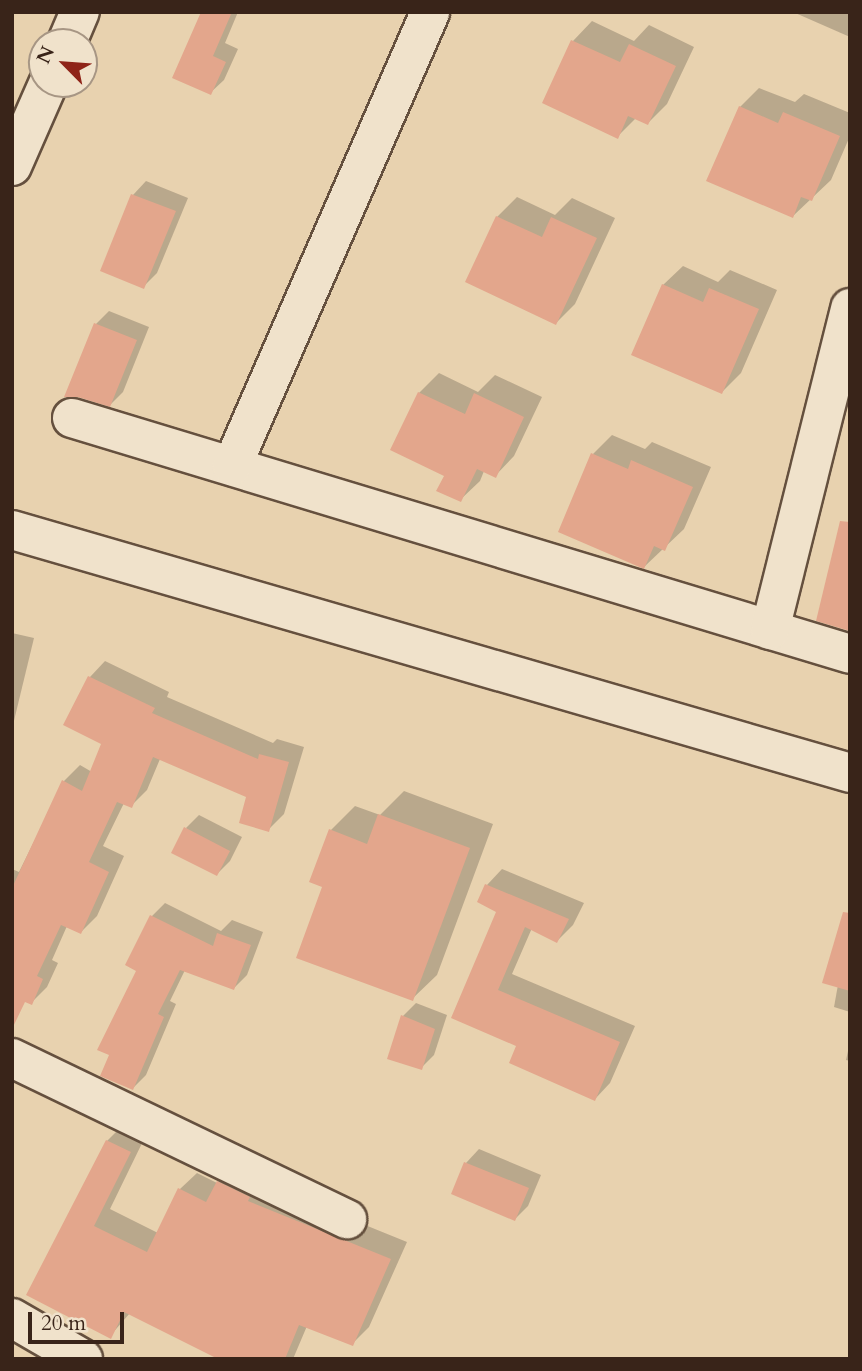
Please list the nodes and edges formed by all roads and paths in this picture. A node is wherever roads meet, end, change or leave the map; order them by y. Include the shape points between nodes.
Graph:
1 (430, 12) edge
2 (42, 98) edge
3 (12, 166) edge
4 (850, 308) edge
5 (72, 418) dead end
6 (232, 467) junction
7 (12, 530) edge
8 (770, 630) junction
9 (850, 654) edge
10 (850, 773) edge
11 (12, 1058) edge
12 (346, 1219) dead end
13 (12, 1318) edge
14 (83, 1359) edge

1 - 6 street
2 - 3 street
4 - 8 street
5 - 6 street
6 - 8 street
7 - 10 street
8 - 9 street
11 - 12 street
13 - 14 street

